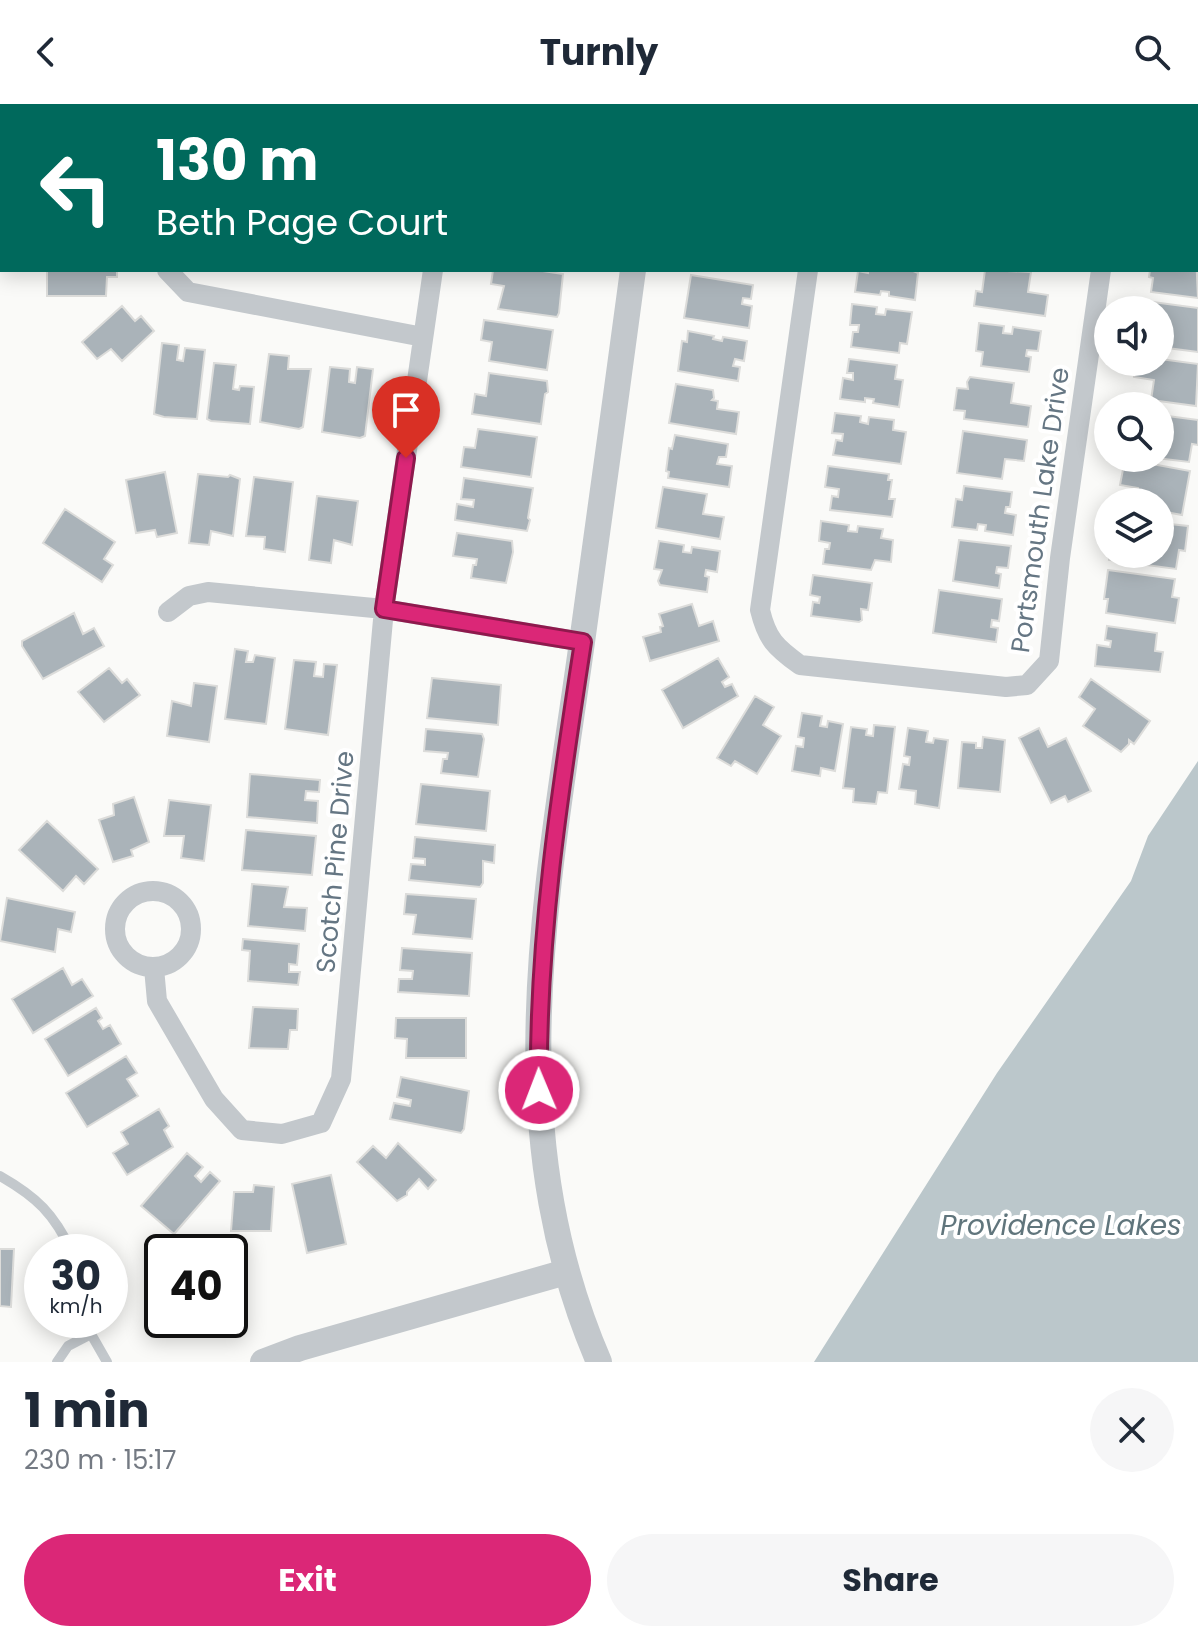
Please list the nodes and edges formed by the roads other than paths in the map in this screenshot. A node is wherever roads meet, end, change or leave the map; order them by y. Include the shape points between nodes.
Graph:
1 (169, 272) edge
2 (433, 272) edge
3 (633, 272) edge
4 (808, 272) edge
5 (1101, 272) edge
6 (423, 337) junction
7 (384, 609) junction
8 (168, 612) dead end
9 (583, 642) junction
10 (154, 968) dead end
11 (0, 1176) edge
12 (64, 1234) edge
13 (566, 1272) junction
14 (387, 1323) junction
15 (83, 1338) edge
16 (93, 1338) edge
17 (57, 1362) edge
18 (107, 1362) edge
19 (263, 1362) edge
20 (310, 1362) edge
21 (599, 1362) edge

1 - 6 street via 188,292
2 - 6 street, Scotch Pine Drive
3 - 9 street
4 - 5 street, Portsmouth Lake Drive via 760,610 766,635 800,665 1006,687 1027,685 1049,661
6 - 7 street, Scotch Pine Drive
7 - 8 street via 208,592 189,596
7 - 9 street
7 - 10 street, Scotch Pine Drive via 341,1079 321,1123 282,1134 242,1130 214,1099 157,1001
9 - 13 street via 547,893 538,1045 543,1154
11 - 12 lane via 43,1205
13 - 14 street
13 - 21 street
14 - 19 street
14 - 20 street
15 - 17 lane via 68,1346
16 - 18 lane

